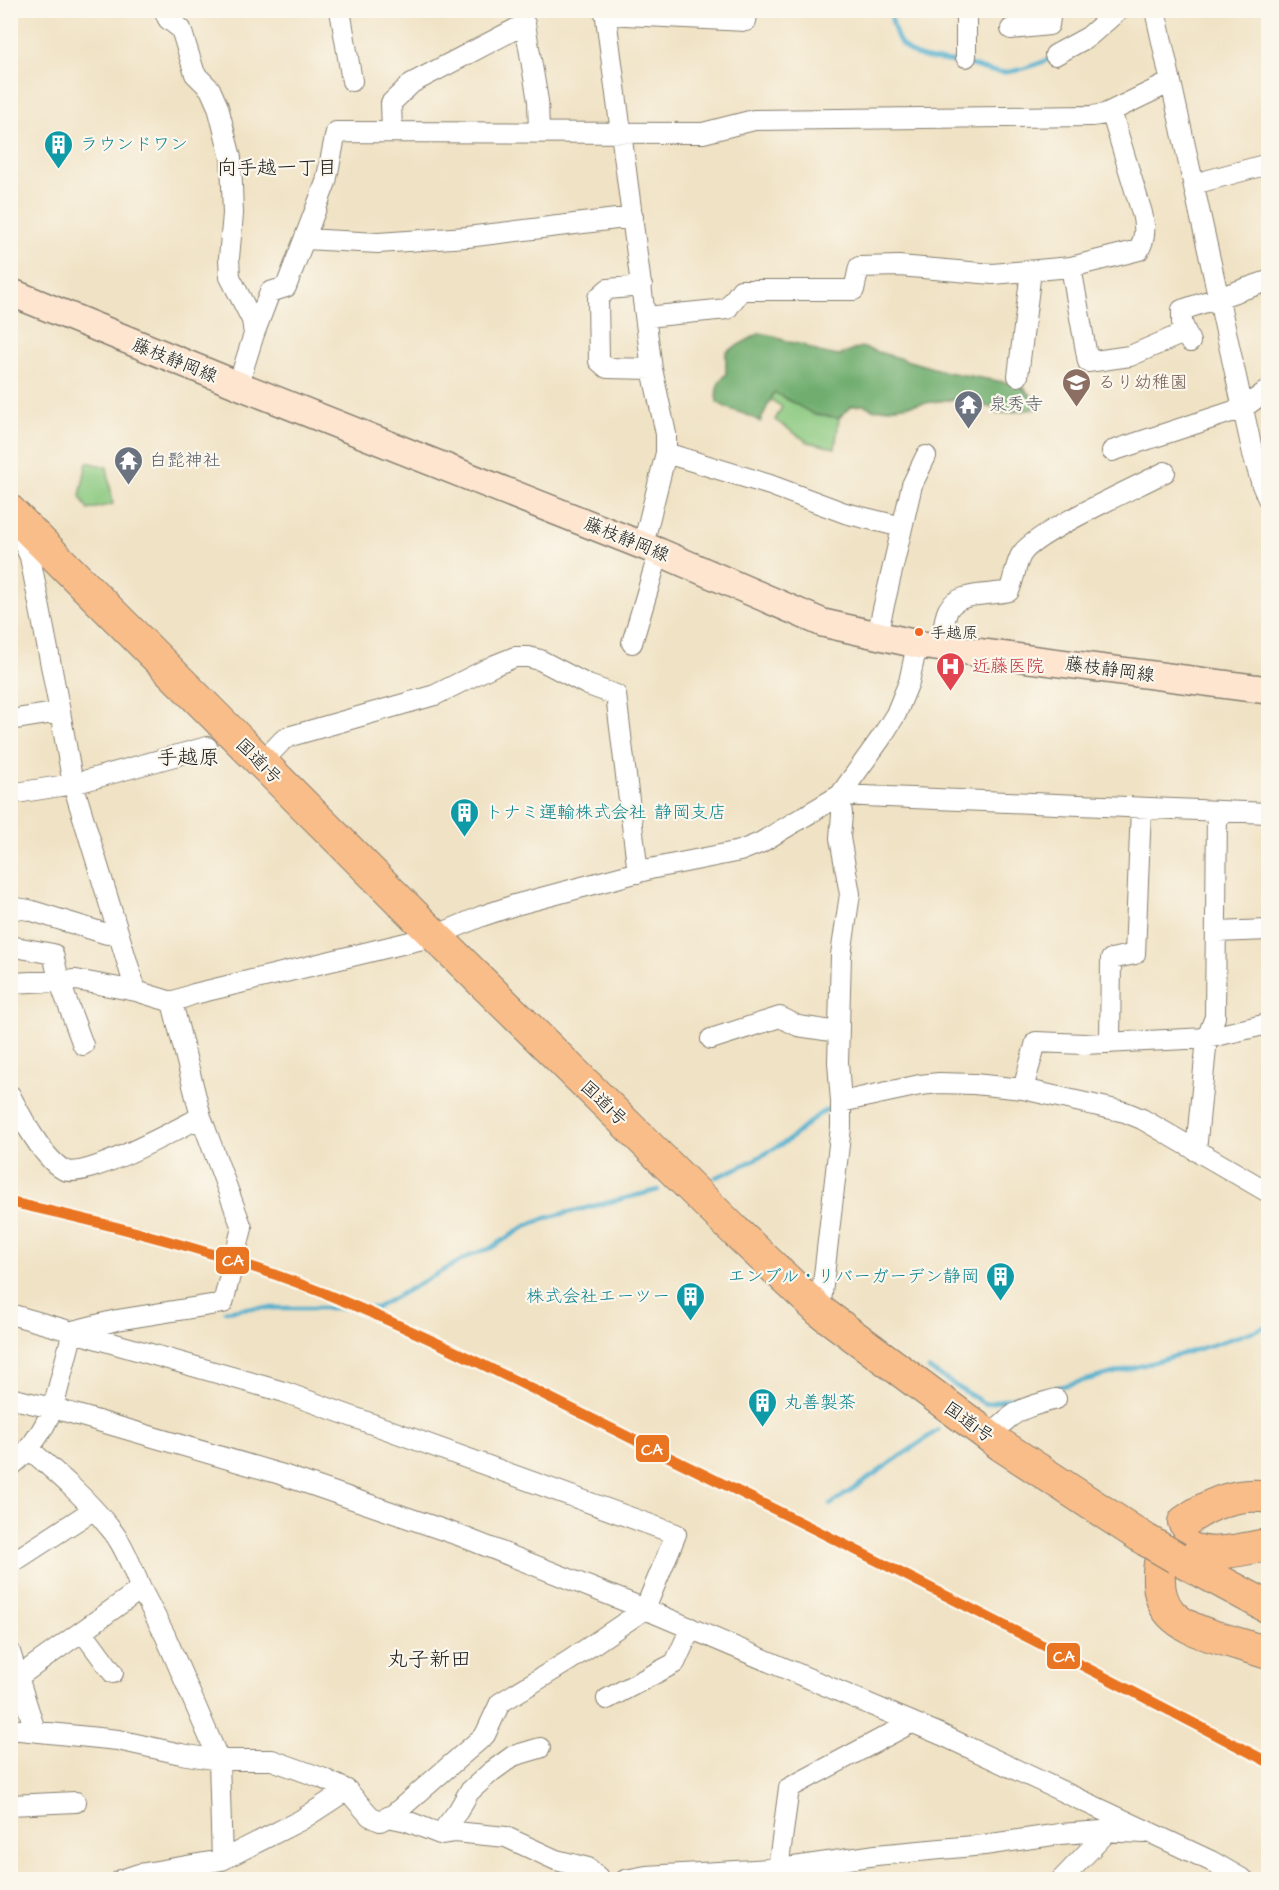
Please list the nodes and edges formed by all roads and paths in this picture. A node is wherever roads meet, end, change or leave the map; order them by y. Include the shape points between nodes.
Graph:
1 (164, 10) edge
2 (340, 10) edge
3 (748, 10) edge
4 (966, 10) edge
5 (1119, 10) edge
6 (1155, 10) edge
7 (605, 12) edge
8 (1011, 29) dead end
9 (1051, 33) edge
10 (966, 57) dead end
11 (352, 81) dead end
12 (1171, 82) junction
13 (1111, 111) junction
14 (392, 131) junction
15 (539, 132) junction
16 (622, 133) junction
17 (1269, 164) edge
18 (1194, 184) junction
19 (633, 217) junction
20 (305, 238) junction
21 (1071, 267) junction
22 (1031, 271) junction
23 (1269, 281) edge
24 (642, 286) junction
25 (10, 292) edge
26 (1219, 297) junction
27 (646, 317) junction
28 (254, 334) junction
29 (652, 369) junction
30 (1018, 376) dead end
31 (238, 385) junction
32 (1269, 390) edge
33 (1243, 408) junction
34 (1112, 451) dead end
35 (666, 453) junction
36 (926, 456) dead end
37 (1165, 472) dead end
38 (1266, 484) edge
39 (10, 512) edge
40 (902, 527) junction
41 (651, 548) junction
42 (877, 635) junction
43 (632, 643) dead end
44 (929, 646) junction
45 (1269, 690) edge
46 (60, 712) junction
47 (10, 720) edge
48 (207, 747) dead end
49 (261, 763) junction
50 (73, 783) junction
51 (10, 794) edge
52 (840, 795) junction
53 (1141, 809) junction
54 (1218, 812) junction
55 (1269, 813) edge
56 (638, 873) junction
57 (10, 907) edge
58 (1269, 930) edge
59 (1218, 932) junction
60 (118, 933) junction
61 (435, 936) junction
62 (10, 946) edge
63 (59, 980) junction
64 (10, 983) edge
65 (136, 991) junction
66 (172, 1002) junction
67 (1269, 1024) edge
68 (838, 1032) junction
69 (1207, 1038) junction
70 (711, 1039) dead end
71 (1110, 1043) junction
72 (83, 1045) dead end
73 (1023, 1089) junction
74 (10, 1095) edge
75 (841, 1101) junction
76 (201, 1117) junction
77 (1196, 1151) junction
78 (1269, 1192) edge
79 (820, 1311) junction
80 (10, 1314) edge
81 (74, 1331) junction
82 (917, 1384) junction
83 (10, 1398) edge
84 (1056, 1399) dead end
85 (53, 1408) junction
86 (998, 1428) junction
87 (28, 1449) junction
88 (10, 1467) edge
89 (1264, 1492) edge
90 (93, 1510) junction
91 (1168, 1543) junction
92 (1269, 1545) edge
93 (10, 1564) edge
94 (141, 1589) junction
95 (1269, 1607) edge
96 (645, 1609) junction
97 (691, 1628) junction
98 (83, 1632) junction
99 (10, 1652) edge
100 (1269, 1653) edge
101 (113, 1672) dead end
102 (18, 1677) junction
103 (607, 1699) dead end
104 (911, 1723) junction
105 (10, 1729) edge
106 (35, 1731) junction
107 (540, 1748) dead end
108 (219, 1760) junction
109 (347, 1790) junction
110 (76, 1802) dead end
111 (10, 1805) edge
112 (388, 1816) junction
113 (1108, 1831) junction
114 (1153, 1833) junction
115 (440, 1834) junction
116 (222, 1860) junction
117 (778, 1869) junction
118 (121, 1880) edge
119 (601, 1880) edge
120 (625, 1880) edge
121 (1061, 1880) edge
122 (1244, 1880) edge

1 - 28 street via 180,29 195,74 210,89 218,107 231,158 230,277 252,320
2 - 11 street
3 - 7 street via 746,21
4 - 10 street
5 - 9 street via 1088,37
6 - 12 street
7 - 16 street
8 - 9 street
12 - 13 street
12 - 18 street
13 - 16 street via 1092,116 754,120 704,133
13 - 21 street via 1142,213 1144,240 1133,252
14 - 15 street
14 - 15 street via 391,103 412,83 525,24
14 - 20 street via 336,132 326,182
15 - 16 street
16 - 19 street
17 - 18 street
18 - 26 street
19 - 20 street via 467,237 378,243
19 - 24 street
20 - 28 street via 286,287 270,292
21 - 22 street
21 - 26 street via 1088,362 1130,356 1188,337 1182,310
22 - 27 street via 993,274 899,266 859,267 854,290 741,290 727,309
22 - 30 street
23 - 26 street
24 - 27 street
24 - 29 street via 608,289 598,298 599,361 607,368
25 - 31 main road, 藤枝静岡線
26 - 33 street
27 - 29 street
28 - 31 street
29 - 35 street via 666,434
31 - 41 main road, 藤枝静岡線
32 - 33 street
33 - 34 street
33 - 38 street
35 - 40 street via 845,513
35 - 41 street
36 - 40 street via 912,485
37 - 44 street via 1030,544 1021,556 1009,591 954,601
39 - 46 street via 30,557
39 - 49 highway, 国道1号
40 - 42 street
41 - 42 main road, 藤枝静岡線 via 823,623
41 - 43 street
42 - 44 main road, 藤枝静岡線
44 - 45 main road, 藤枝静岡線
44 - 52 street via 896,714
46 - 47 street
46 - 50 street
48 - 50 street
49 - 56 street via 291,736 435,695 515,657 540,660 616,695
49 - 61 highway, 国道1号
50 - 51 street
50 - 60 street
52 - 53 street
52 - 56 street via 788,828 740,851
52 - 68 street via 840,838 850,894 841,955
53 - 54 street
53 - 71 street via 1135,954 1111,959
54 - 55 street
54 - 59 street
56 - 61 street via 515,905
57 - 60 street via 107,934
58 - 59 street
59 - 69 street via 1215,1017
60 - 65 street
61 - 66 street
61 - 79 highway, 国道1号
62 - 63 street via 53,954
63 - 64 street
63 - 65 street
63 - 72 street
65 - 66 street
66 - 76 street
67 - 69 street
68 - 70 street via 798,1026 780,1017
68 - 75 street
69 - 71 street
69 - 77 street
71 - 73 street via 1036,1042
73 - 75 street via 939,1083
73 - 77 street via 1125,1112
74 - 76 street via 53,1162 66,1171 79,1171 125,1155
75 - 79 street
76 - 81 street via 242,1228 223,1303
77 - 78 street
79 - 82 highway, 国道1号
80 - 81 street
81 - 85 street
81 - 96 street via 284,1392 676,1534
82 - 86 highway
82 - 91 highway, 国道1号 via 1044,1475
83 - 85 street
84 - 86 street via 1024,1407
85 - 87 street
85 - 96 street via 290,1478 458,1535
86 - 91 highway
87 - 88 street
87 - 90 street
89 - 91 highway via 1213,1503
90 - 93 street
90 - 94 street via 110,1528
91 - 92 highway via 1213,1553
91 - 95 highway, 国道1号
91 - 100 highway via 1158,1578 1160,1597 1174,1618 1197,1632
94 - 98 street
94 - 108 street
96 - 97 street
96 - 112 street via 500,1703 485,1735
97 - 103 street via 675,1663
97 - 104 street
98 - 101 street
98 - 102 street
99 - 102 street
102 - 106 street
104 - 114 street
104 - 117 street via 789,1788
105 - 106 street
106 - 108 street via 118,1740
107 - 115 street via 513,1756 491,1772 468,1792
108 - 109 street via 272,1760
108 - 116 street
109 - 112 street via 370,1816 380,1821
109 - 116 street via 301,1820
110 - 111 street
112 - 115 street
113 - 114 street
113 - 117 street
113 - 121 street
114 - 122 street
115 - 119 street via 506,1837 556,1860 588,1868
116 - 118 street
117 - 120 street

